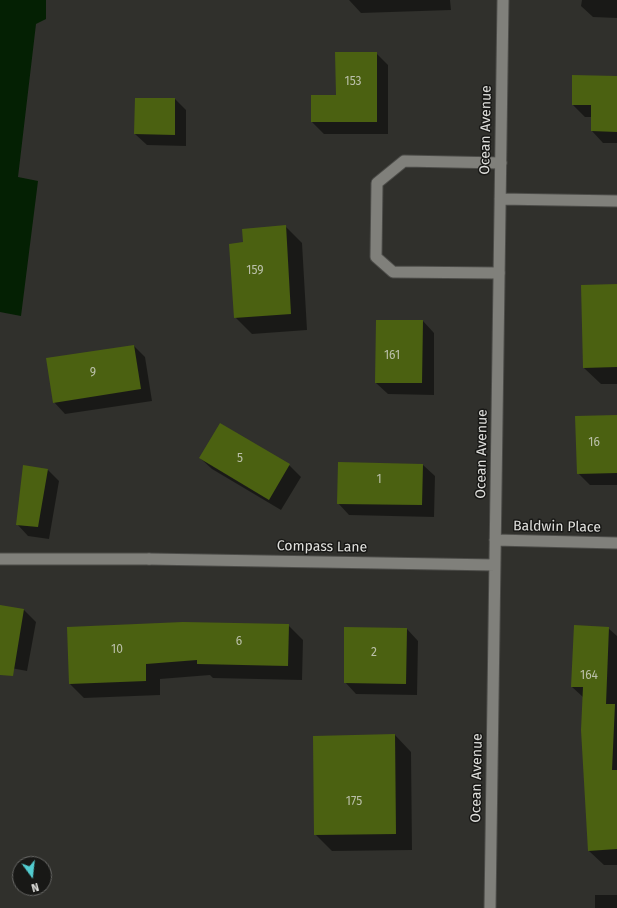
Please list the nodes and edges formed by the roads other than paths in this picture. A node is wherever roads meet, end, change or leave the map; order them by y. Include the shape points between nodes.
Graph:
1 (503, 0) edge
2 (501, 162) junction
3 (500, 199) junction
4 (617, 201) edge
5 (499, 273) junction
6 (495, 540) junction
7 (617, 543) edge
8 (0, 559) edge
9 (495, 565) junction
10 (490, 908) edge

1 - 2 street, Ocean Avenue
2 - 3 street, Ocean Avenue
2 - 5 street via 404,161 377,183 376,257 393,272
3 - 4 street
3 - 5 street, Ocean Avenue
5 - 6 street, Ocean Avenue
6 - 7 street, Baldwin Place
6 - 9 street, Ocean Avenue
8 - 9 street, Compass Lane
9 - 10 street, Ocean Avenue

